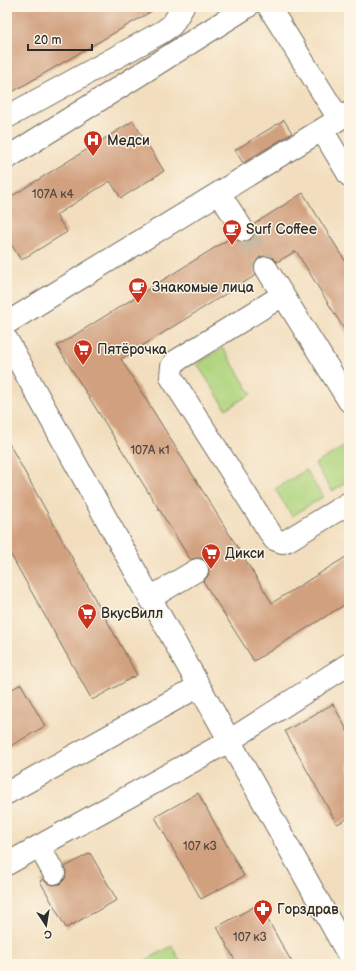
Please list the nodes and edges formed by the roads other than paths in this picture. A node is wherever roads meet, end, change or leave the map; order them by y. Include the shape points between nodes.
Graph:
1 (183, 7) edge
2 (247, 7) edge
3 (269, 7) edge
4 (7, 117) edge
5 (336, 121) edge
6 (7, 158) edge
7 (349, 175) edge
8 (219, 193) junction
9 (243, 230) tunnel mouth
10 (266, 268) tunnel mouth
11 (283, 295) junction
12 (7, 323) edge
13 (7, 340) edge
14 (349, 401) edge
15 (349, 503) edge
16 (197, 570) dead end
17 (150, 598) junction
18 (349, 664) edge
19 (199, 686) junction
20 (229, 741) junction
21 (7, 793) edge
22 (39, 846) junction
23 (7, 864) edge
24 (54, 873) dead end
25 (349, 956) edge

1 - 4 lane via 172,25 162,32
2 - 6 lane
3 - 5 lane
5 - 7 lane
5 - 8 lane
8 - 9 lane
8 - 12 lane
10 - 11 lane
11 - 14 lane
11 - 15 lane via 176,361 172,366 171,377 274,539 282,542 288,540
13 - 17 lane
16 - 17 lane
17 - 19 lane
18 - 20 lane
19 - 20 lane
19 - 21 lane
20 - 22 lane
20 - 25 lane
22 - 23 lane
22 - 24 lane

